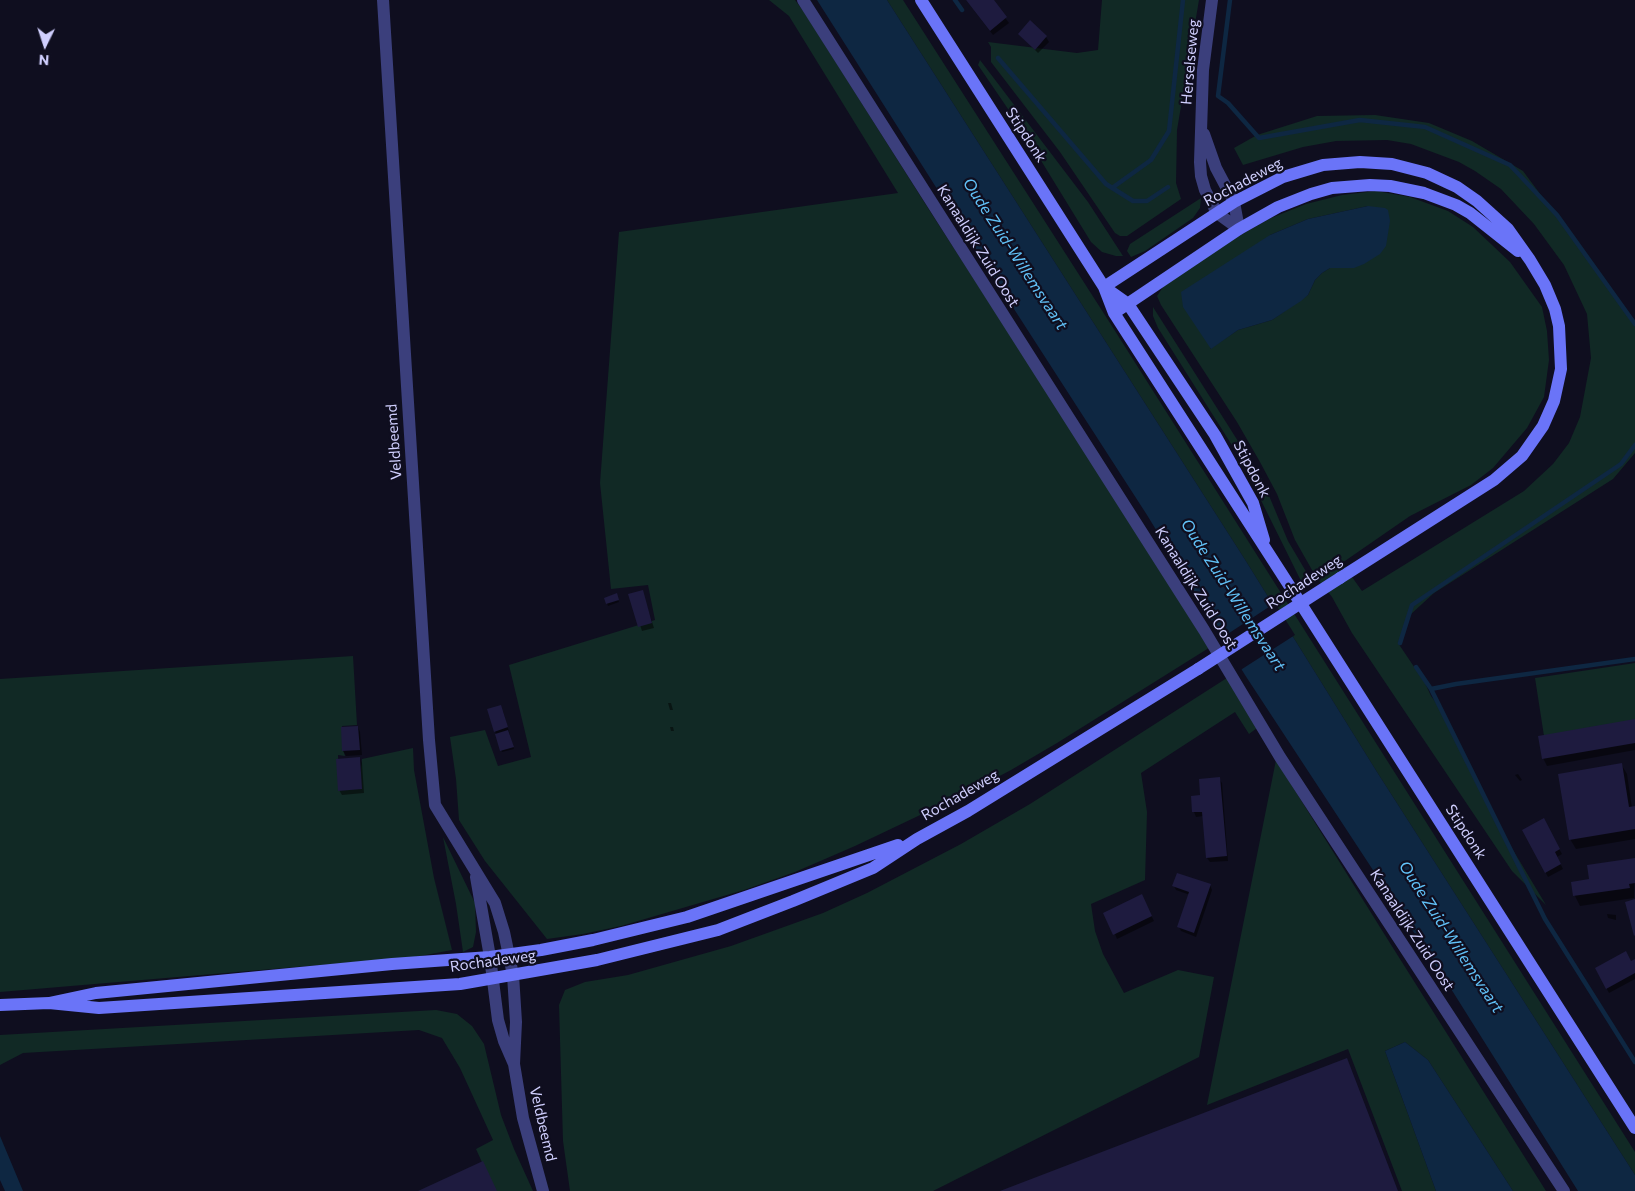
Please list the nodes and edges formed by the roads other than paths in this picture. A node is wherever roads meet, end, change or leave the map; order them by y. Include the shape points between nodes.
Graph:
1 (383, 0) edge
2 (803, 0) edge
3 (921, 0) edge
4 (1212, 0) edge
5 (1201, 127) junction
6 (1234, 202) junction
7 (1217, 214) junction
8 (1239, 229) junction
9 (1530, 260) junction
10 (1104, 287) junction
11 (1128, 304) junction
12 (1114, 313) junction
13 (1268, 554) junction
14 (917, 839) junction
15 (475, 871) junction
16 (509, 955) junction
17 (490, 957) junction
18 (514, 976) junction
19 (493, 979) junction
20 (49, 1003) junction
21 (0, 1005) edge
22 (514, 1064) junction
23 (1635, 1128) edge
24 (543, 1191) edge
25 (1564, 1191) edge

1 - 15 street, Veldbeemd via 435,805
2 - 25 street, Kanaaldijk Zuid Oost via 1204,630 1280,757
3 - 10 main road, Stipdonk
4 - 5 street, Herselseweg via 1203,70
5 - 6 street, Herselseweg via 1213,161
5 - 7 street, Herselseweg via 1201,176
6 - 7 main road, Rochadeweg
6 - 8 street, Herselseweg
6 - 9 main road, Rochadeweg via 1283,177 1323,165 1360,162 1409,167 1442,179 1477,201 1508,229
7 - 8 street, Herselseweg
7 - 10 main road, Rochadeweg
8 - 9 main road, Rochadeweg via 1278,207 1332,188 1370,184 1390,186 1424,193 1456,205 1486,224
8 - 11 main road, Rochadeweg
9 - 14 main road, Rochadeweg, bridge via 1555,309 1561,369 1554,401 1543,426 1522,456 1494,480 1198,669
10 - 11 main road, Stipdonk
10 - 12 main road, Stipdonk
11 - 12 main road, Rochadeweg
11 - 13 main road, Stipdonk via 1215,435 1253,503
12 - 13 main road, Stipdonk
13 - 23 main road, Stipdonk
14 - 16 main road, Rochadeweg via 687,917 584,942
14 - 18 main road, Rochadeweg via 873,868 718,930 597,960
15 - 16 street, Veldbeemd via 495,903
15 - 17 street, Veldbeemd
16 - 17 main road, Rochadeweg
16 - 18 street, Veldbeemd
17 - 19 street, Veldbeemd
17 - 20 main road, Rochadeweg via 96,993
18 - 19 main road, Rochadeweg
18 - 22 street, Veldbeemd
19 - 20 main road, Rochadeweg via 99,1008
19 - 22 street, Veldbeemd via 498,1020
20 - 21 main road, Rochadeweg
22 - 24 street, Veldbeemd via 523,1118

